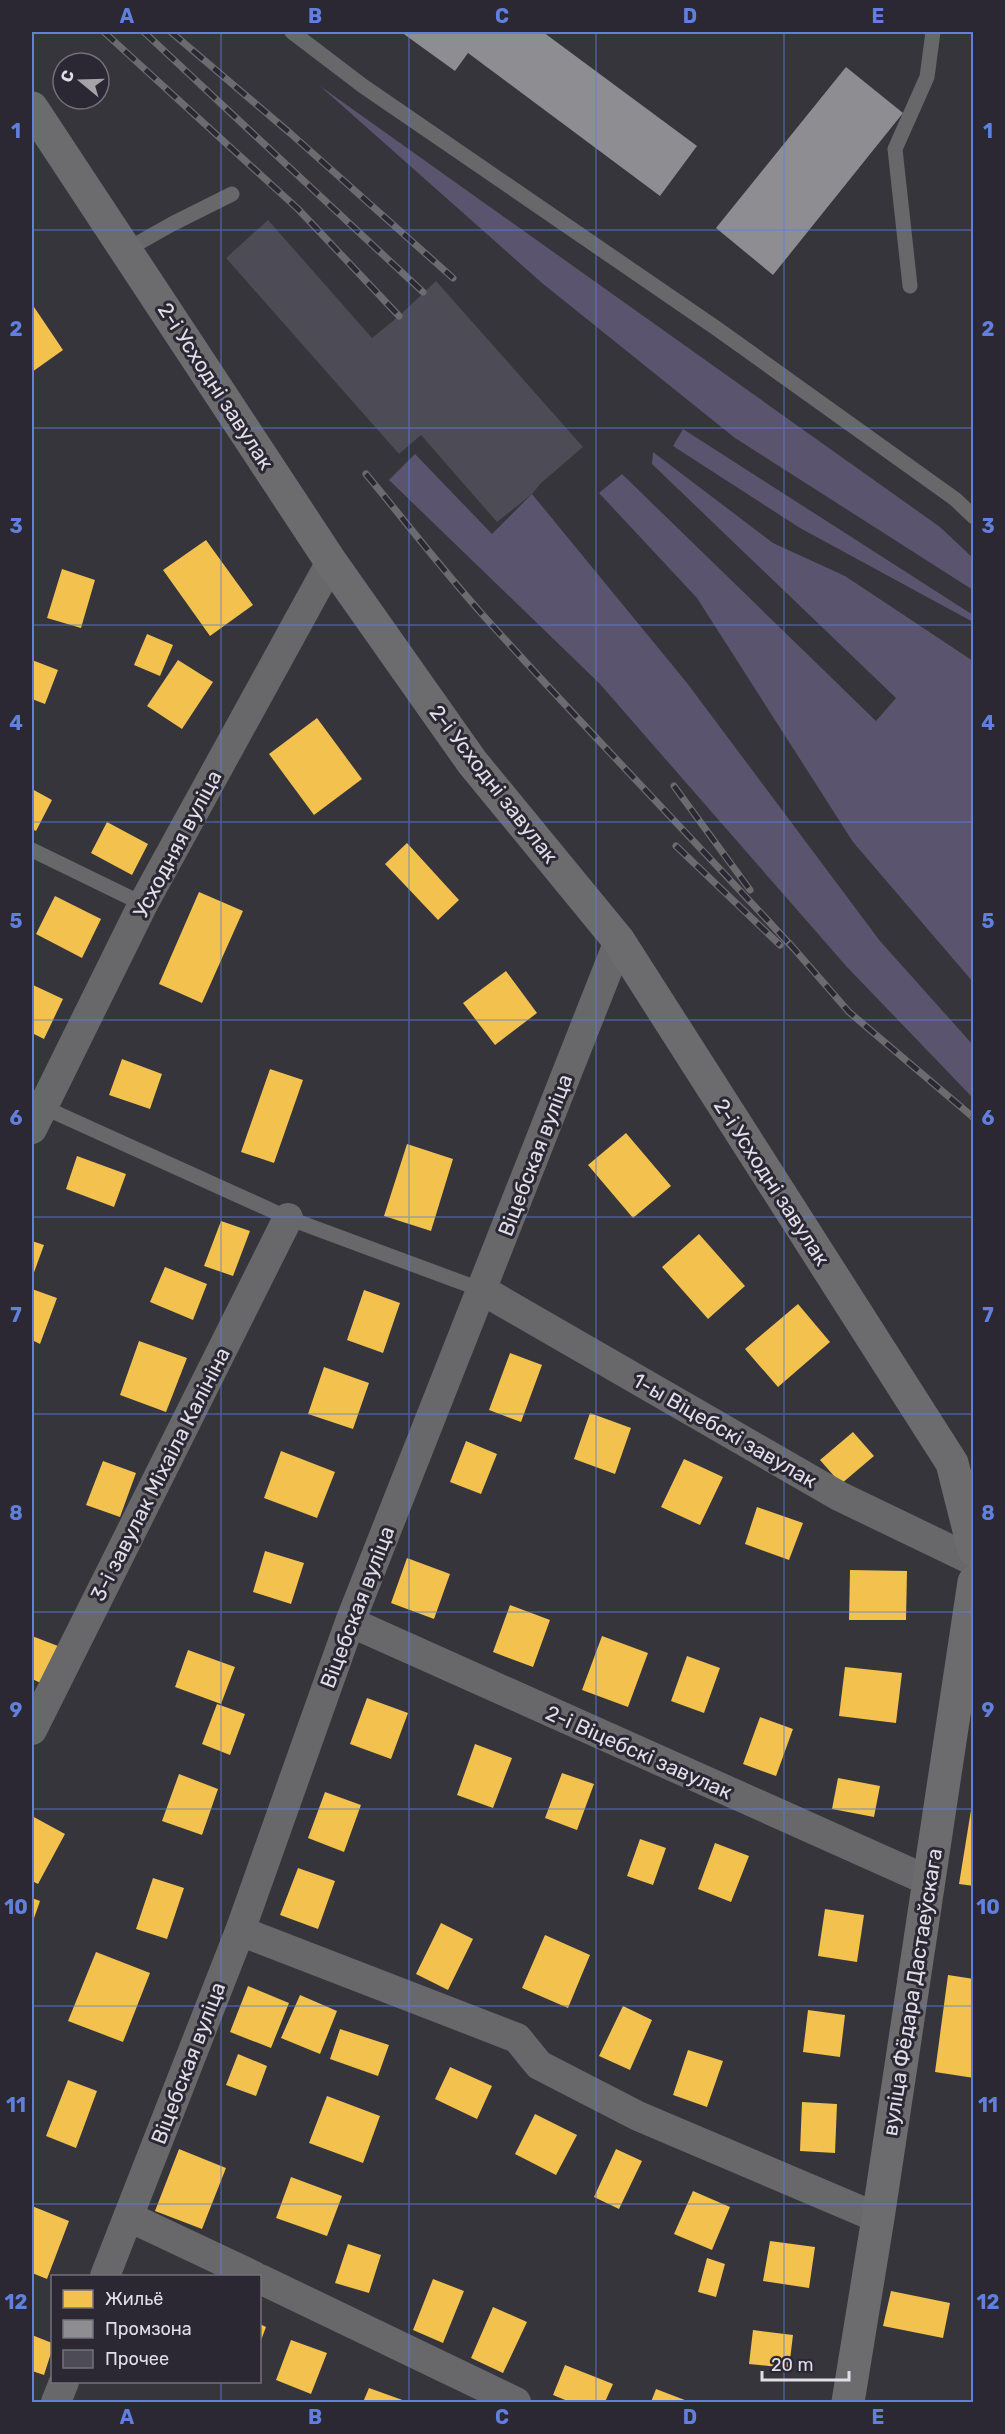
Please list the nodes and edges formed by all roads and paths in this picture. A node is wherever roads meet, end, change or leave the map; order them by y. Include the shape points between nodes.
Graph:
1 (292, 32) edge
2 (933, 32) edge
3 (32, 108) edge
4 (231, 194) dead end
5 (126, 250) junction
6 (910, 286) dead end
7 (974, 517) edge
8 (331, 562) junction
9 (32, 850) edge
10 (143, 904) junction
11 (619, 941) junction
12 (37, 1118) edge
13 (288, 1218) junction
14 (482, 1290) junction
15 (974, 1550) edge
16 (974, 1561) edge
17 (974, 1582) edge
18 (350, 1622) junction
19 (32, 1730) edge
20 (929, 1881) junction
21 (240, 1931) junction
22 (129, 2217) junction
23 (878, 2218) junction
24 (106, 2275) edge
25 (250, 2275) edge
26 (261, 2279) edge
27 (64, 2383) edge
28 (56, 2403) edge
29 (516, 2403) edge
30 (848, 2403) edge

1 - 7 lane via 363,86 725,335 955,499
2 - 6 lane via 927,77 895,149
3 - 5 street, 2-і Усходні завулак
4 - 5 lane
5 - 8 street, 2-і Усходні завулак
8 - 10 street, Усходняя вуліца
8 - 11 street, 2-і Усходні завулак via 472,762
9 - 10 lane
10 - 12 street, Усходняя вуліца
11 - 14 street, Віцебская вуліца
11 - 15 street, 2-і Усходні завулак via 952,1463
12 - 13 lane
13 - 14 lane
13 - 19 street, 3-і завулак Міхаіла Калініна
14 - 16 street, 1-ы Віцебскі завулак via 839,1496
14 - 18 street, Віцебская вуліца
17 - 20 street, вуліца Фёдара Дастаеўскага
18 - 20 street, 2-і Віцебскі завулак
18 - 21 street, Віцебская вуліца
20 - 23 street, вуліца Фёдара Дастаеўскага
21 - 22 street, Віцебская вуліца
21 - 23 street via 517,2038 539,2065 638,2116
22 - 24 street, Віцебская вуліца
22 - 25 street
23 - 30 street, вуліца Фёдара Дастаеўскага
26 - 29 street
27 - 28 street

